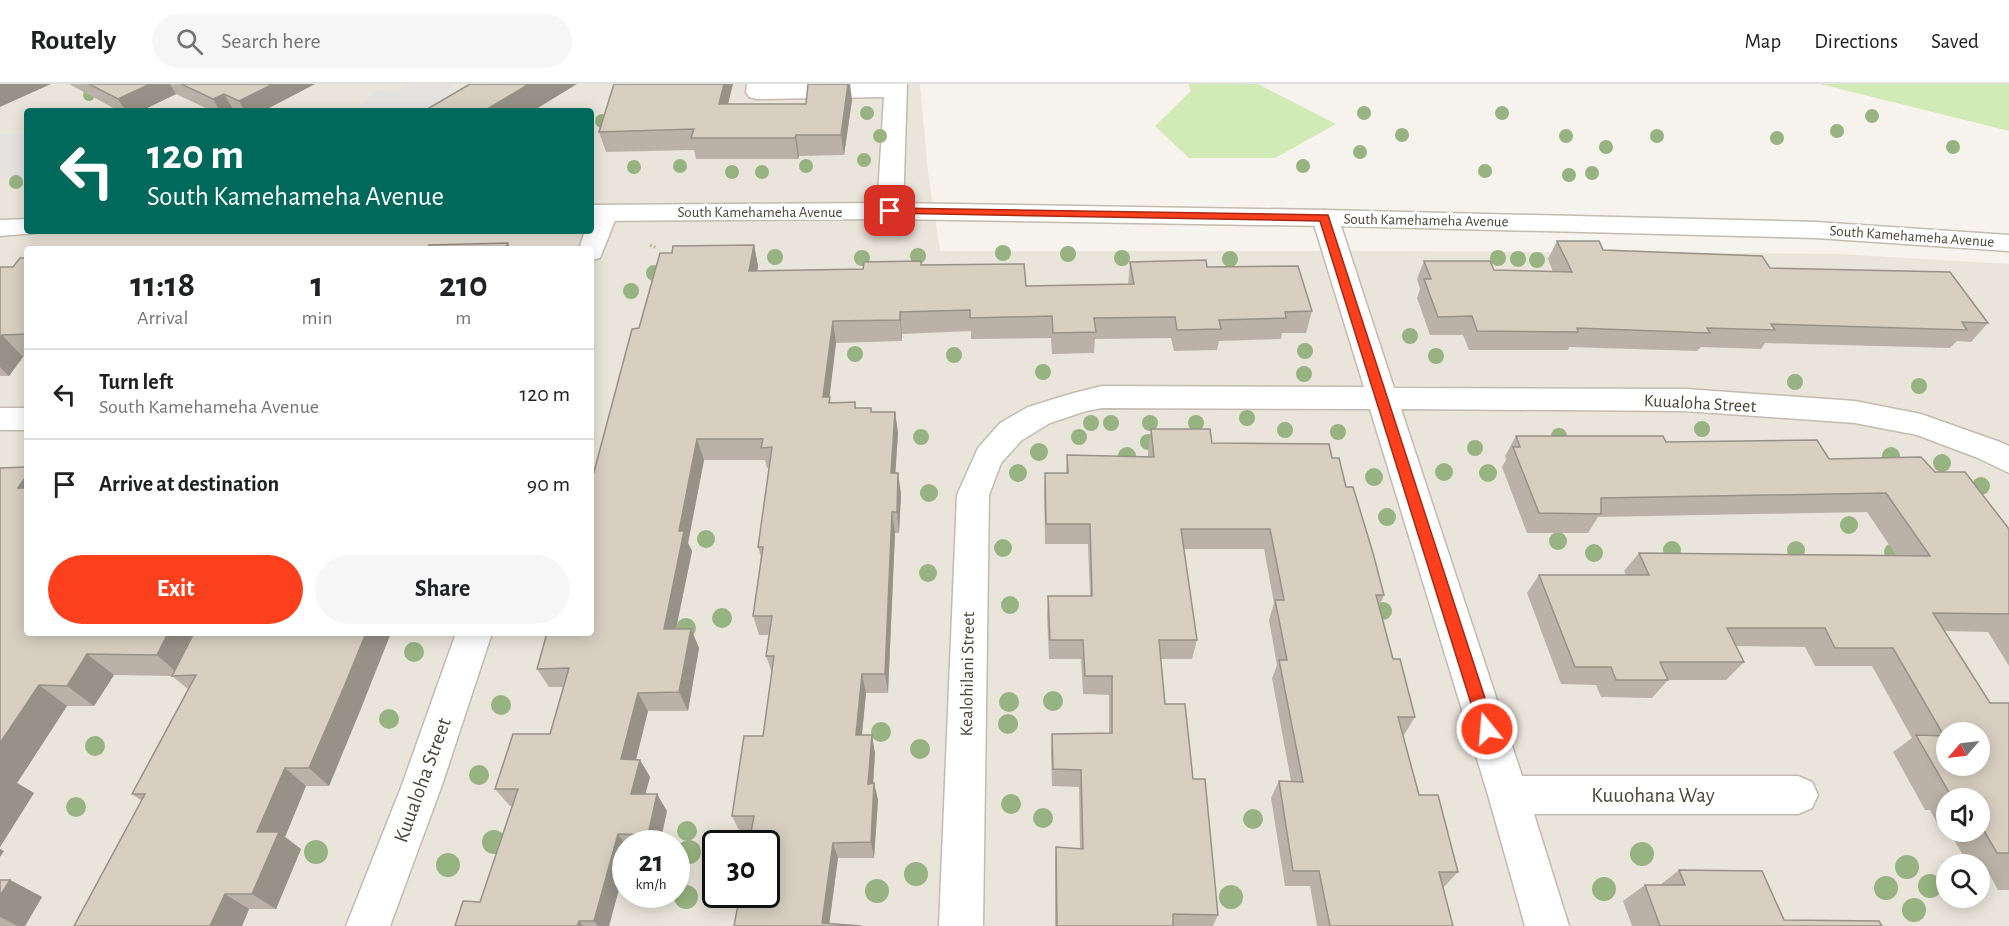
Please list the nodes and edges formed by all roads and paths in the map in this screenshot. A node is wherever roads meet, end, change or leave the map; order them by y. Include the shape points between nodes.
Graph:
1 (758, 84) edge
2 (896, 87) edge
3 (890, 211) junction
4 (598, 213) edge
5 (1324, 218) junction
6 (24, 227) edge
7 (0, 228) edge
8 (2009, 243) edge
9 (650, 245) dead end
10 (592, 246) edge
11 (657, 248) dead end
12 (1383, 398) junction
13 (0, 419) edge
14 (24, 419) edge
15 (1008, 433) joint
16 (2009, 461) edge
17 (473, 636) edge
18 (1508, 795) junction
19 (1798, 795) dead end
20 (368, 926) edge
21 (961, 926) edge
22 (1547, 926) edge

1 - 2 street via 757,92
2 - 3 street
3 - 4 street, South Kamehameha Avenue
3 - 5 street, South Kamehameha Avenue
4 - 10 street
5 - 8 street, South Kamehameha Avenue via 1816,230
5 - 12 street
6 - 7 street
9 - 11 path
12 - 15 street, Kuualoha Street via 1102,397 1061,406 1028,419
12 - 16 street, Kuualoha Street via 1686,400 1855,412 1921,425
12 - 18 street
13 - 14 street
15 - 21 street, Kealohilani Street via 988,457 973,495
17 - 20 street, Kuualoha Street
18 - 19 street, Kuuohana Way
18 - 22 street

